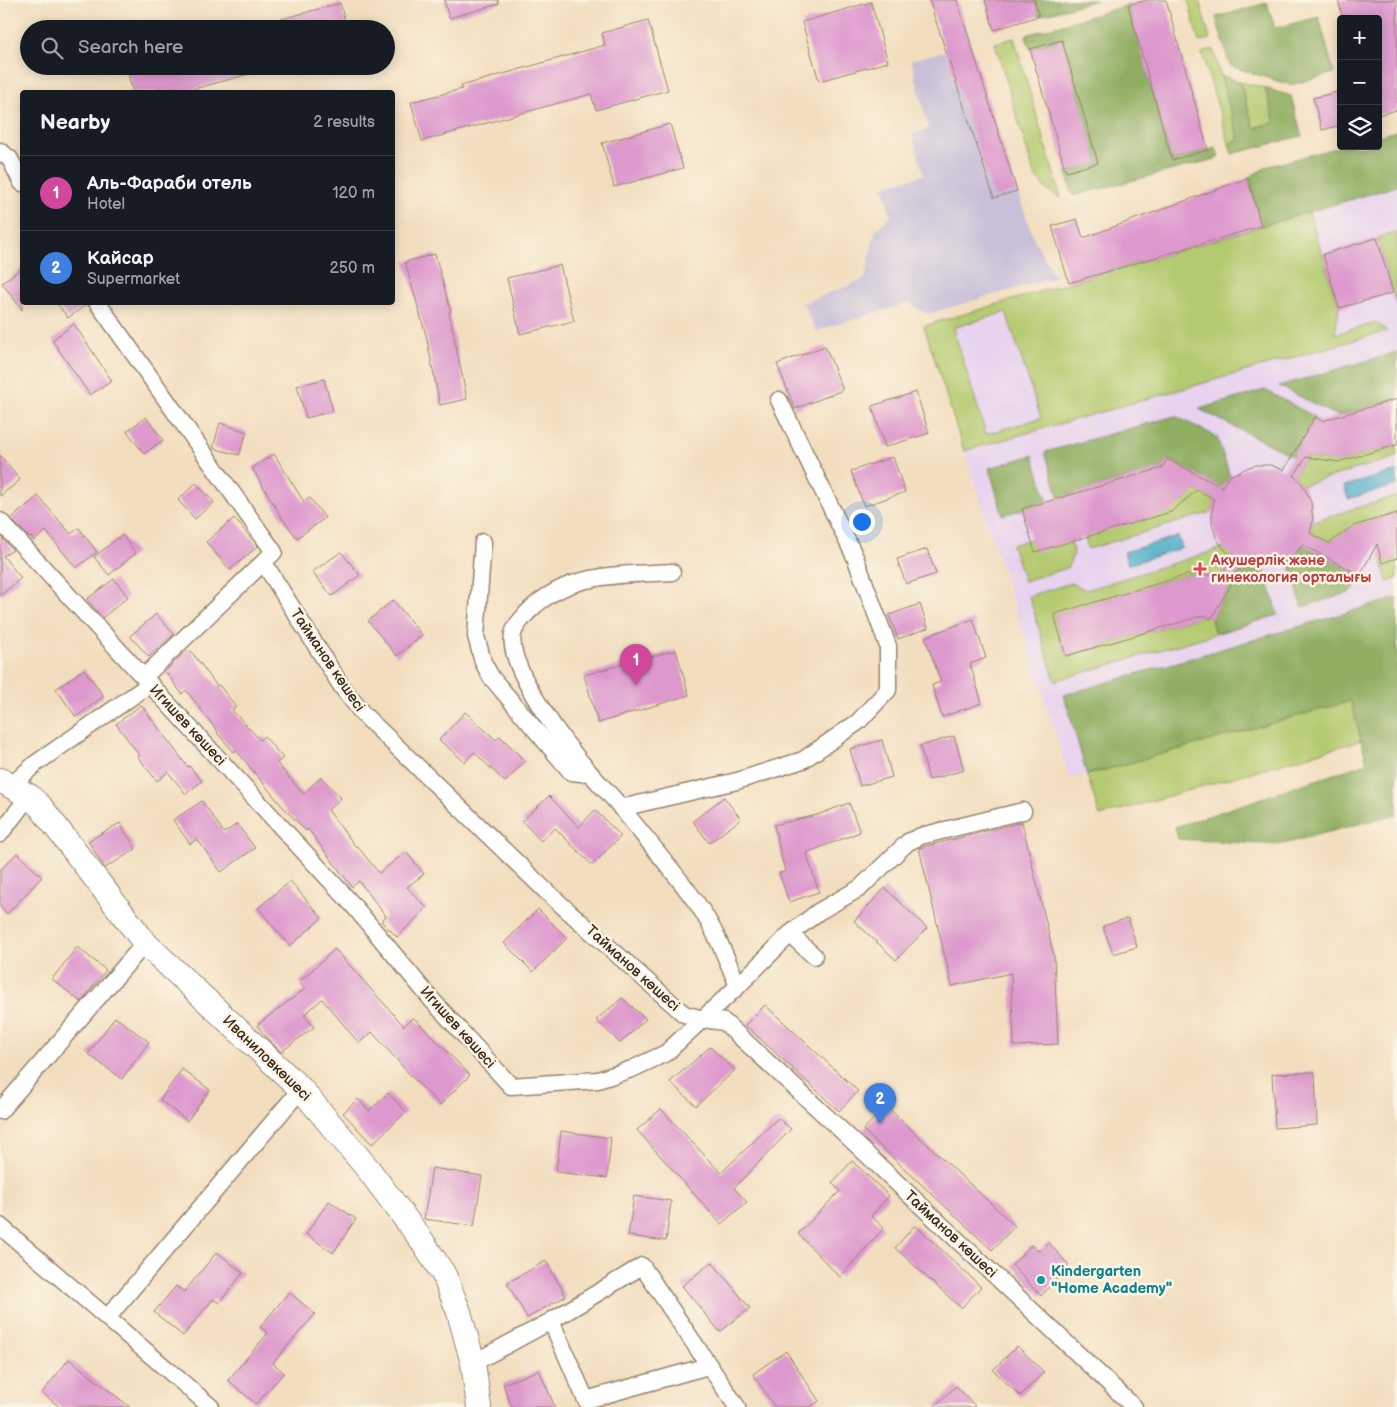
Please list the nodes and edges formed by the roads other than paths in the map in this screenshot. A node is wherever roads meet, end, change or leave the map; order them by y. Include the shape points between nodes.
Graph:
1 (0, 151) edge
2 (20, 179) edge
3 (99, 305) edge
4 (778, 400) dead end
5 (0, 521) edge
6 (483, 542) dead end
7 (264, 563) junction
8 (672, 572) dead end
9 (147, 680) junction
10 (589, 772) junction
11 (14, 787) edge
12 (622, 808) junction
13 (1023, 811) dead end
14 (0, 834) edge
15 (790, 934) junction
16 (145, 943) junction
17 (814, 956) dead end
18 (738, 986) junction
19 (703, 1019) junction
20 (301, 1089) junction
21 (0, 1111) edge
22 (0, 1226) edge
23 (107, 1318) junction
24 (551, 1321) junction
25 (473, 1362) junction
26 (708, 1366) junction
27 (211, 1407) edge
28 (479, 1407) edge
29 (737, 1407) edge
30 (1134, 1407) edge

1 - 2 street via 10,159
3 - 7 street via 274,552
4 - 12 street via 855,557 888,646 888,690 858,722 803,760 737,781
5 - 9 street, Игишев көшесі
6 - 10 street via 476,636 483,662 491,677 571,772
7 - 9 street
7 - 19 street, Тайманов көшесі via 342,687 363,714 548,893 684,1014
8 - 10 street via 602,576 575,582 534,606 518,623 513,635 516,660 523,678
9 - 11 street via 35,764
9 - 19 street, Игишев көшесі via 352,904 431,999 511,1086 598,1080 632,1070 666,1053
10 - 12 street
11 - 14 street
11 - 16 street, Иваниловкөшесі via 40,806
12 - 18 street via 697,903 720,943
13 - 15 street, Игишев көшесі via 920,836 908,842 860,888 818,912
15 - 17 street
15 - 18 street, Игишев көшесі
16 - 20 street, Иваниловкөшесі
16 - 21 street
18 - 19 street, Игишев көшесі
19 - 30 street, Тайманов көшесі via 724,1022
20 - 23 street
20 - 25 street, Иваниловкөшесі via 420,1238 444,1275 459,1312
22 - 23 street
23 - 27 street
24 - 25 street
24 - 26 street via 586,1400
24 - 26 street via 642,1266
25 - 28 street, Иваниловкөшесі
26 - 29 street

